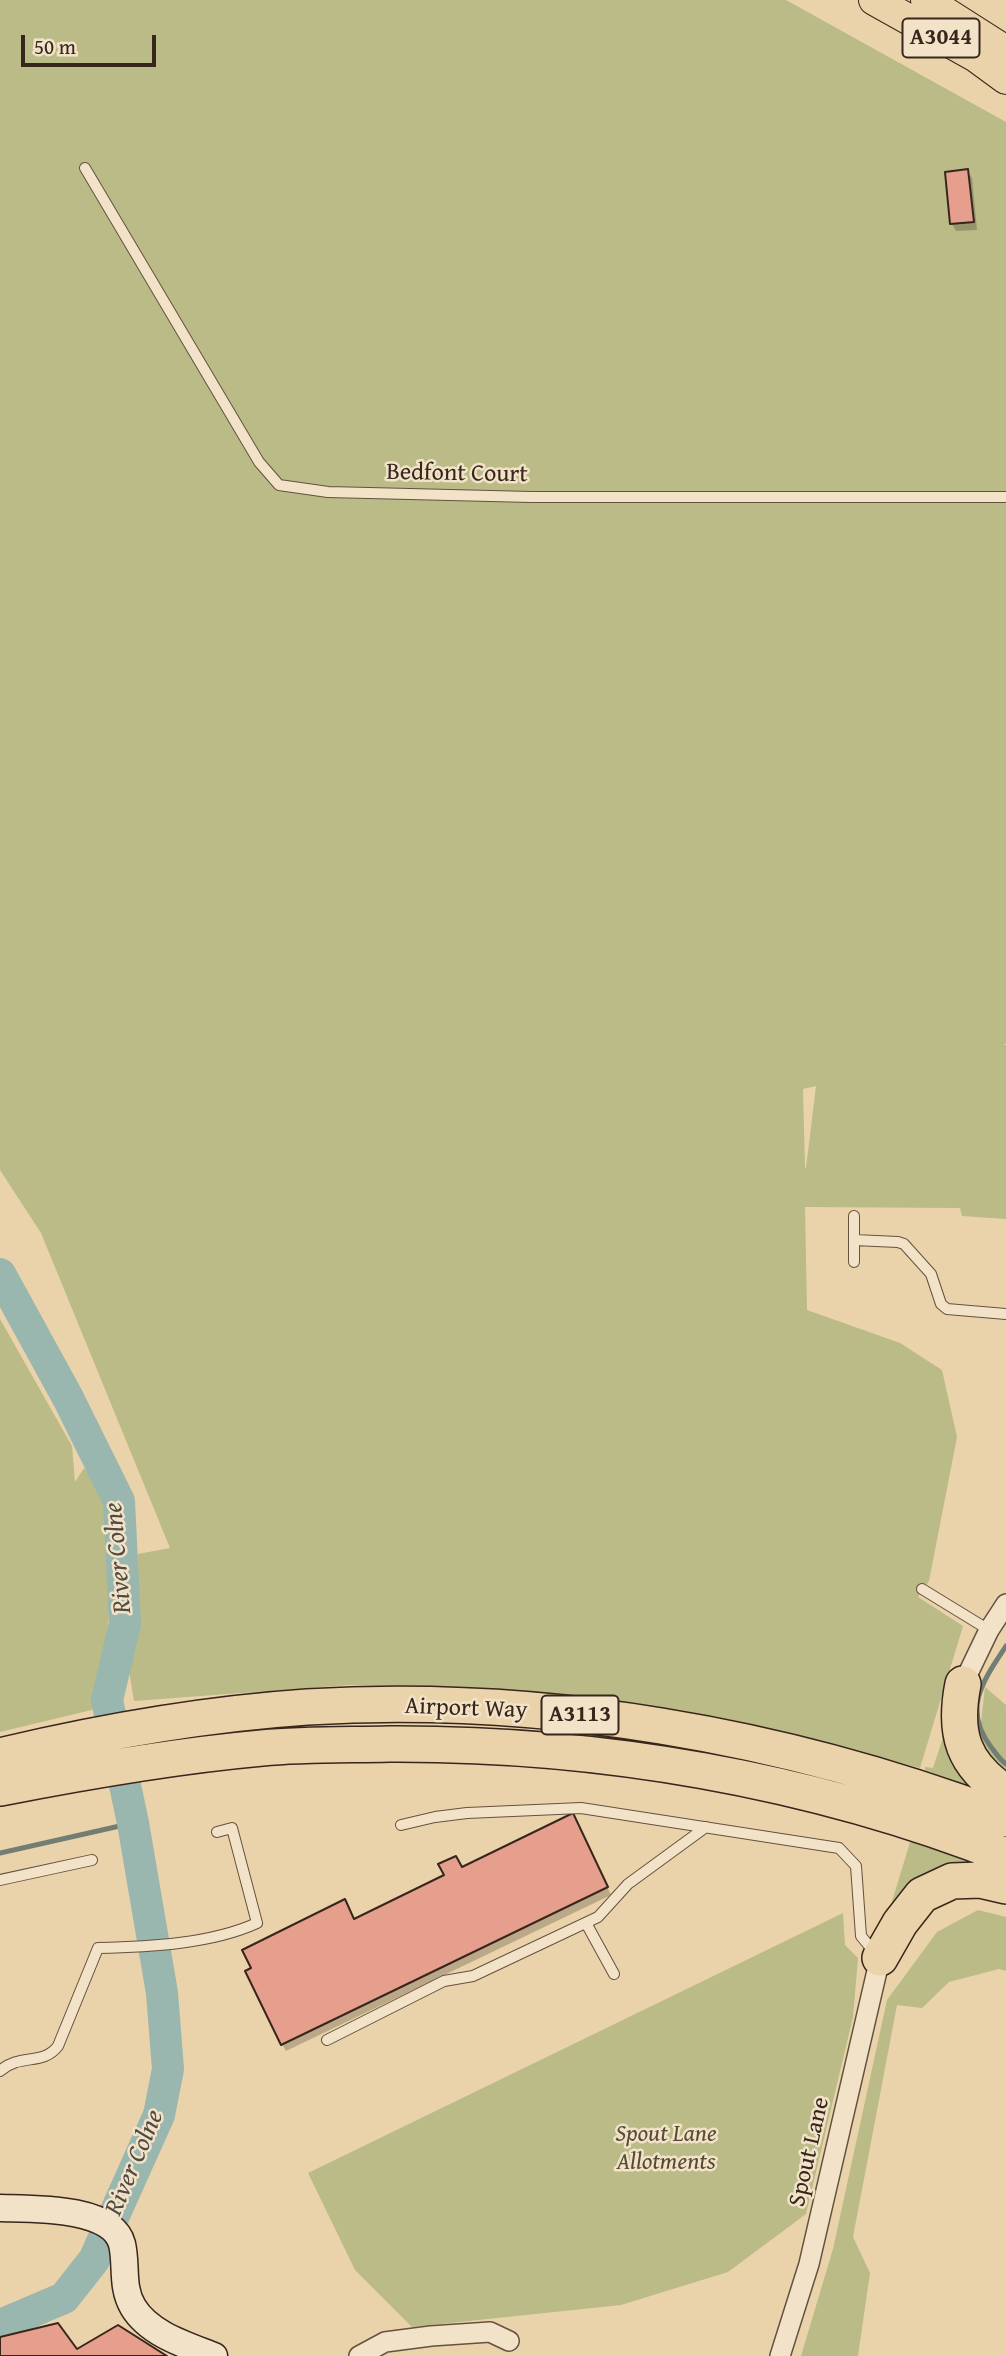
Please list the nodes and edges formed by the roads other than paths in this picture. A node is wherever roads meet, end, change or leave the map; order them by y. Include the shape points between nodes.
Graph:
1 (874, 0) edge
2 (926, 0) edge
3 (1006, 51) edge
4 (1006, 79) edge
5 (85, 168) dead end
6 (1006, 497) edge
7 (855, 1216) dead end
8 (854, 1240) junction
9 (854, 1262) dead end
10 (1006, 1314) edge
11 (922, 1589) dead end
12 (1006, 1604) edge
13 (989, 1630) junction
14 (963, 1684) joint
15 (94, 1752) junction
16 (0, 1756) edge
17 (0, 1788) edge
18 (1006, 1793) edge
19 (1006, 1819) edge
20 (401, 1825) dead end
21 (706, 1827) junction
22 (217, 1832) dead end
23 (1006, 1856) edge
24 (92, 1860) dead end
25 (0, 1880) edge
26 (1006, 1886) edge
27 (586, 1923) junction
28 (880, 1958) junction
29 (614, 1973) dead end
30 (327, 2040) dead end
31 (0, 2071) edge
32 (0, 2208) edge
33 (509, 2341) dead end
34 (214, 2356) edge
35 (359, 2356) edge
36 (780, 2356) edge

1 - 4 main road, A3044
2 - 3 main road, A3044
5 - 6 lane, Bedfont Court via 251,450 279,485 328,492 531,497
7 - 8 lane
8 - 9 lane
8 - 10 lane via 904,1244 931,1274 947,1309
11 - 13 lane
12 - 13 street
13 - 14 street
14 - 18 highway via 958,1712 965,1748 977,1770
15 - 16 highway, Airport Way / A3113
15 - 17 highway, Airport Way / A3113
15 - 19 highway, Airport Way / A3113 via 141,1727 309,1707 447,1706 567,1713 659,1726 809,1757
15 - 23 highway, Airport Way / A3113 via 145,1761 344,1745 500,1746 580,1753 640,1760 803,1793 887,1815
20 - 21 lane via 467,1813 581,1808
21 - 27 lane via 628,1884 598,1917
21 - 28 lane via 839,1848 856,1866 861,1936
22 - 31 lane via 232,1828 257,1923 239,1931 173,1943 98,1948 52,2054 20,2060
24 - 25 lane
26 - 28 highway via 980,1880 952,1881 922,1895
27 - 29 lane
27 - 30 lane via 473,1976 444,1981
28 - 36 street, Spout Lane via 808,2264
32 - 34 street via 52,2208 82,2214 111,2228 122,2244 127,2292 143,2319 160,2333
33 - 35 street via 490,2332 431,2336 385,2342

